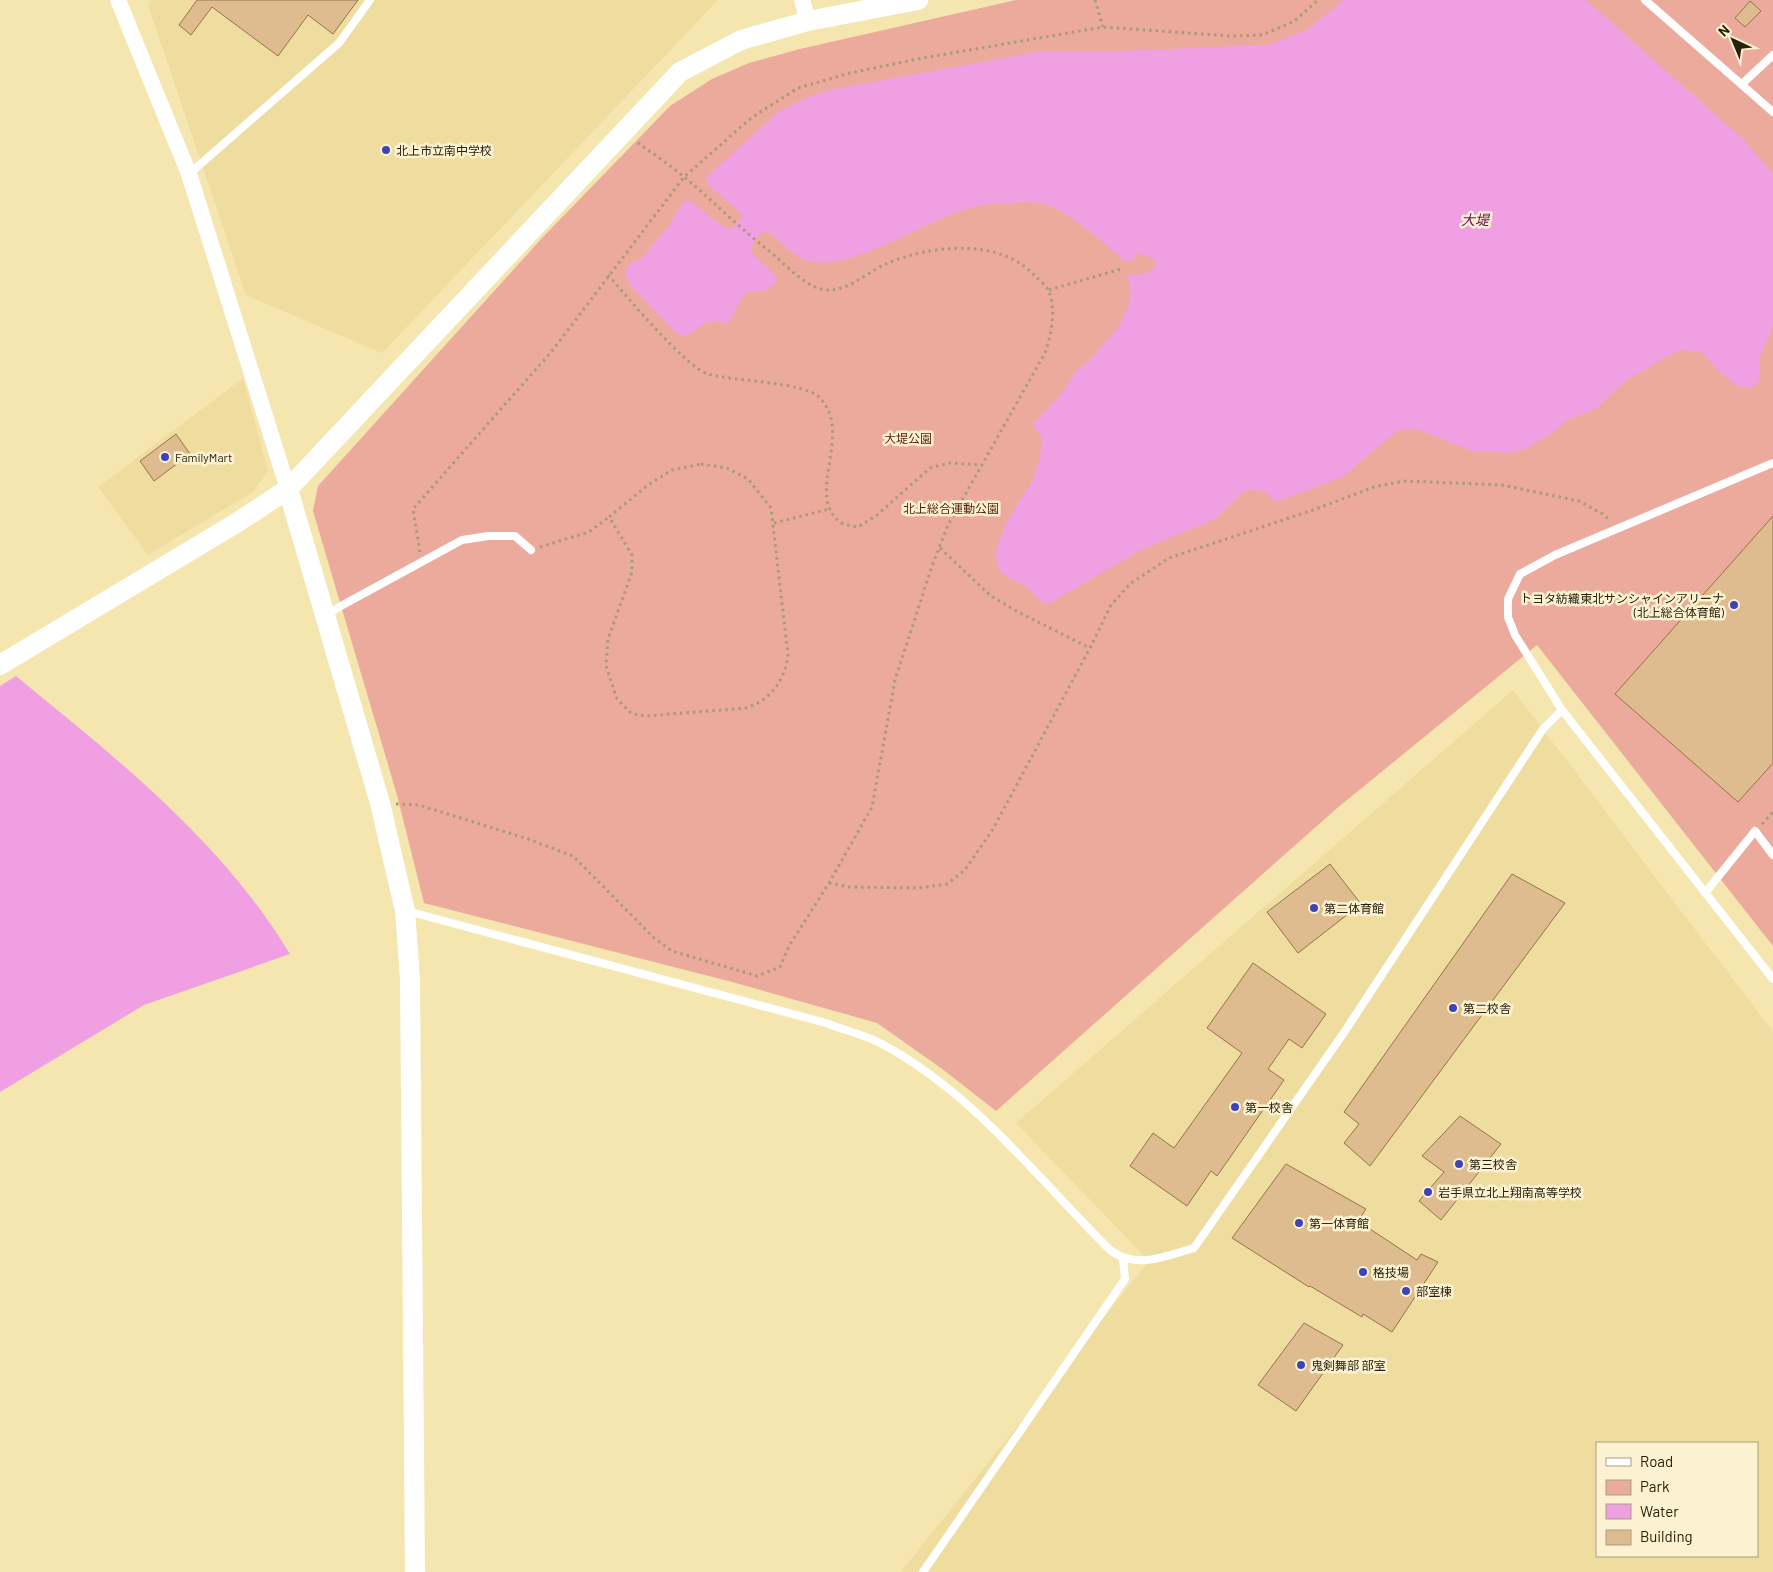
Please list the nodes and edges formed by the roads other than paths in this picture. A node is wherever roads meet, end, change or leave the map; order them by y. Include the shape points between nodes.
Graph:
1 (118, 0) edge
2 (370, 0) edge
3 (802, 0) edge
4 (918, 0) edge
5 (1645, 0) edge
6 (808, 21) junction
7 (1773, 55) edge
8 (1742, 84) junction
9 (1773, 112) edge
10 (188, 174) junction
11 (1773, 463) edge
12 (288, 488) junction
13 (531, 550) road end
14 (325, 617) junction
15 (0, 665) edge
16 (1562, 710) junction
17 (1773, 855) edge
18 (1705, 893) junction
19 (405, 910) junction
20 (1773, 979) edge
21 (1122, 1259) junction
22 (415, 1572) edge
23 (922, 1572) edge

1 - 10 street
2 - 10 lane via 339,43
3 - 6 street
4 - 6 street
5 - 8 lane
6 - 12 street via 741,40 680,72
7 - 8 lane
8 - 9 lane
10 - 12 street
11 - 16 lane via 1555,555 1520,574 1508,599 1508,617 1515,635
12 - 14 street
12 - 15 street via 238,522
13 - 14 lane via 515,536 462,540
14 - 19 street via 380,803
16 - 18 lane
16 - 21 lane via 1543,729 1345,1031 1194,1248 1149,1261
17 - 18 lane via 1755,831
18 - 20 lane
19 - 21 lane via 826,1023 879,1043 929,1075 984,1119
19 - 22 street via 410,979
21 - 23 lane via 1125,1280

